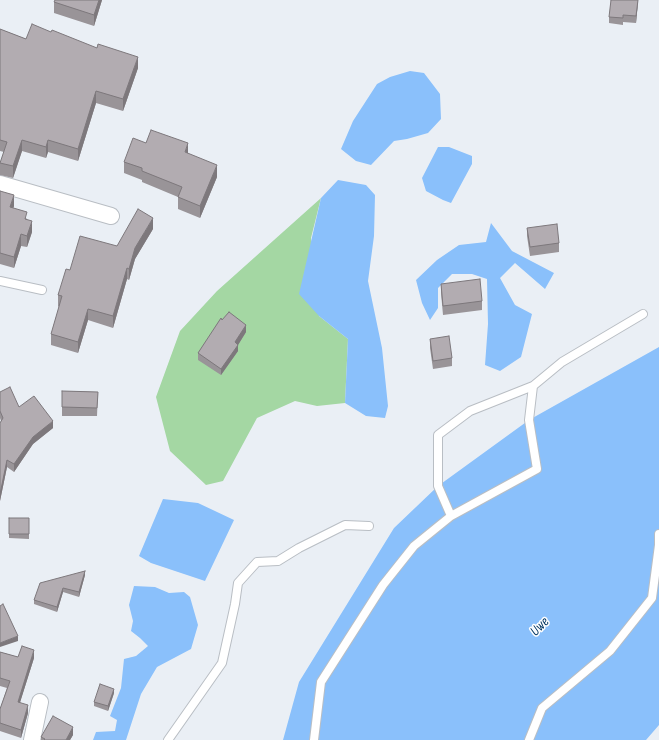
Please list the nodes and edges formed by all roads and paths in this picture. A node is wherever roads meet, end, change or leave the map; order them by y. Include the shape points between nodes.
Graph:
1 (0, 184) edge
2 (111, 216) dead end
3 (0, 281) edge
4 (42, 290) dead end
5 (643, 314) dead end
6 (533, 386) junction
7 (451, 516) junction
8 (369, 526) dead end
9 (659, 534) edge
10 (40, 702) dead end
11 (32, 740) edge
12 (168, 740) edge
13 (314, 740) edge
14 (529, 740) edge

1 - 2 street
3 - 4 lane
5 - 6 lane via 562,362
6 - 7 lane via 529,420 537,469
6 - 7 lane via 470,411 438,435 438,486
7 - 13 lane via 414,546 383,586 321,682
8 - 12 lane via 345,525 299,548 278,562 257,562 238,583 222,663
9 - 14 lane via 652,598 610,651 542,708
10 - 11 street

